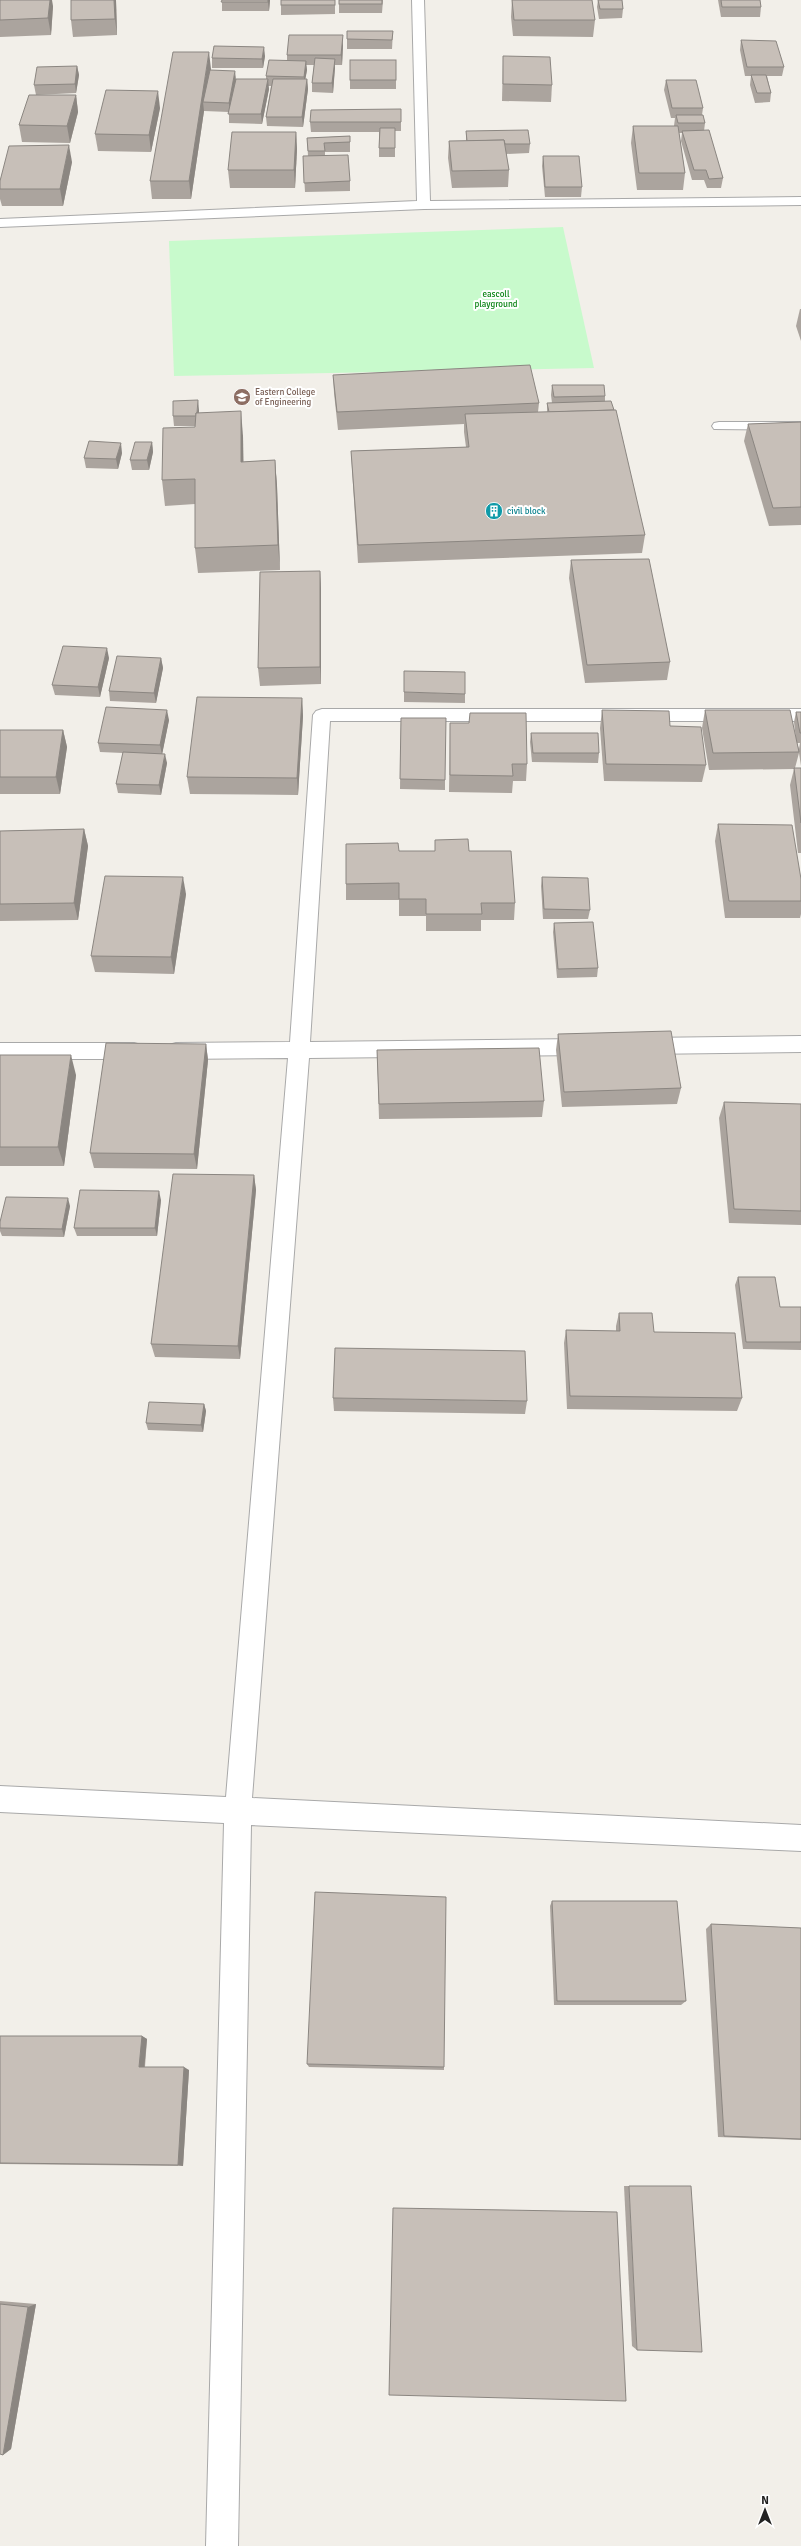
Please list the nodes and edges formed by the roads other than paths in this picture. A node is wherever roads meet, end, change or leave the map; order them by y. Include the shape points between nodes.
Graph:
1 (418, 0) edge
2 (801, 201) edge
3 (424, 206) junction
4 (0, 222) edge
5 (718, 426) dead end
6 (801, 426) edge
7 (801, 715) edge
8 (801, 1044) edge
9 (602, 1047) edge
10 (626, 1047) edge
11 (0, 1051) edge
12 (300, 1051) junction
13 (0, 1798) edge
14 (238, 1811) junction
15 (801, 1838) edge
16 (222, 2546) edge

1 - 3 street
2 - 3 street
3 - 4 street
5 - 6 street
7 - 12 street via 322,715
8 - 10 street
9 - 12 street
11 - 12 street
12 - 14 street
13 - 14 street
14 - 15 street
14 - 16 street

